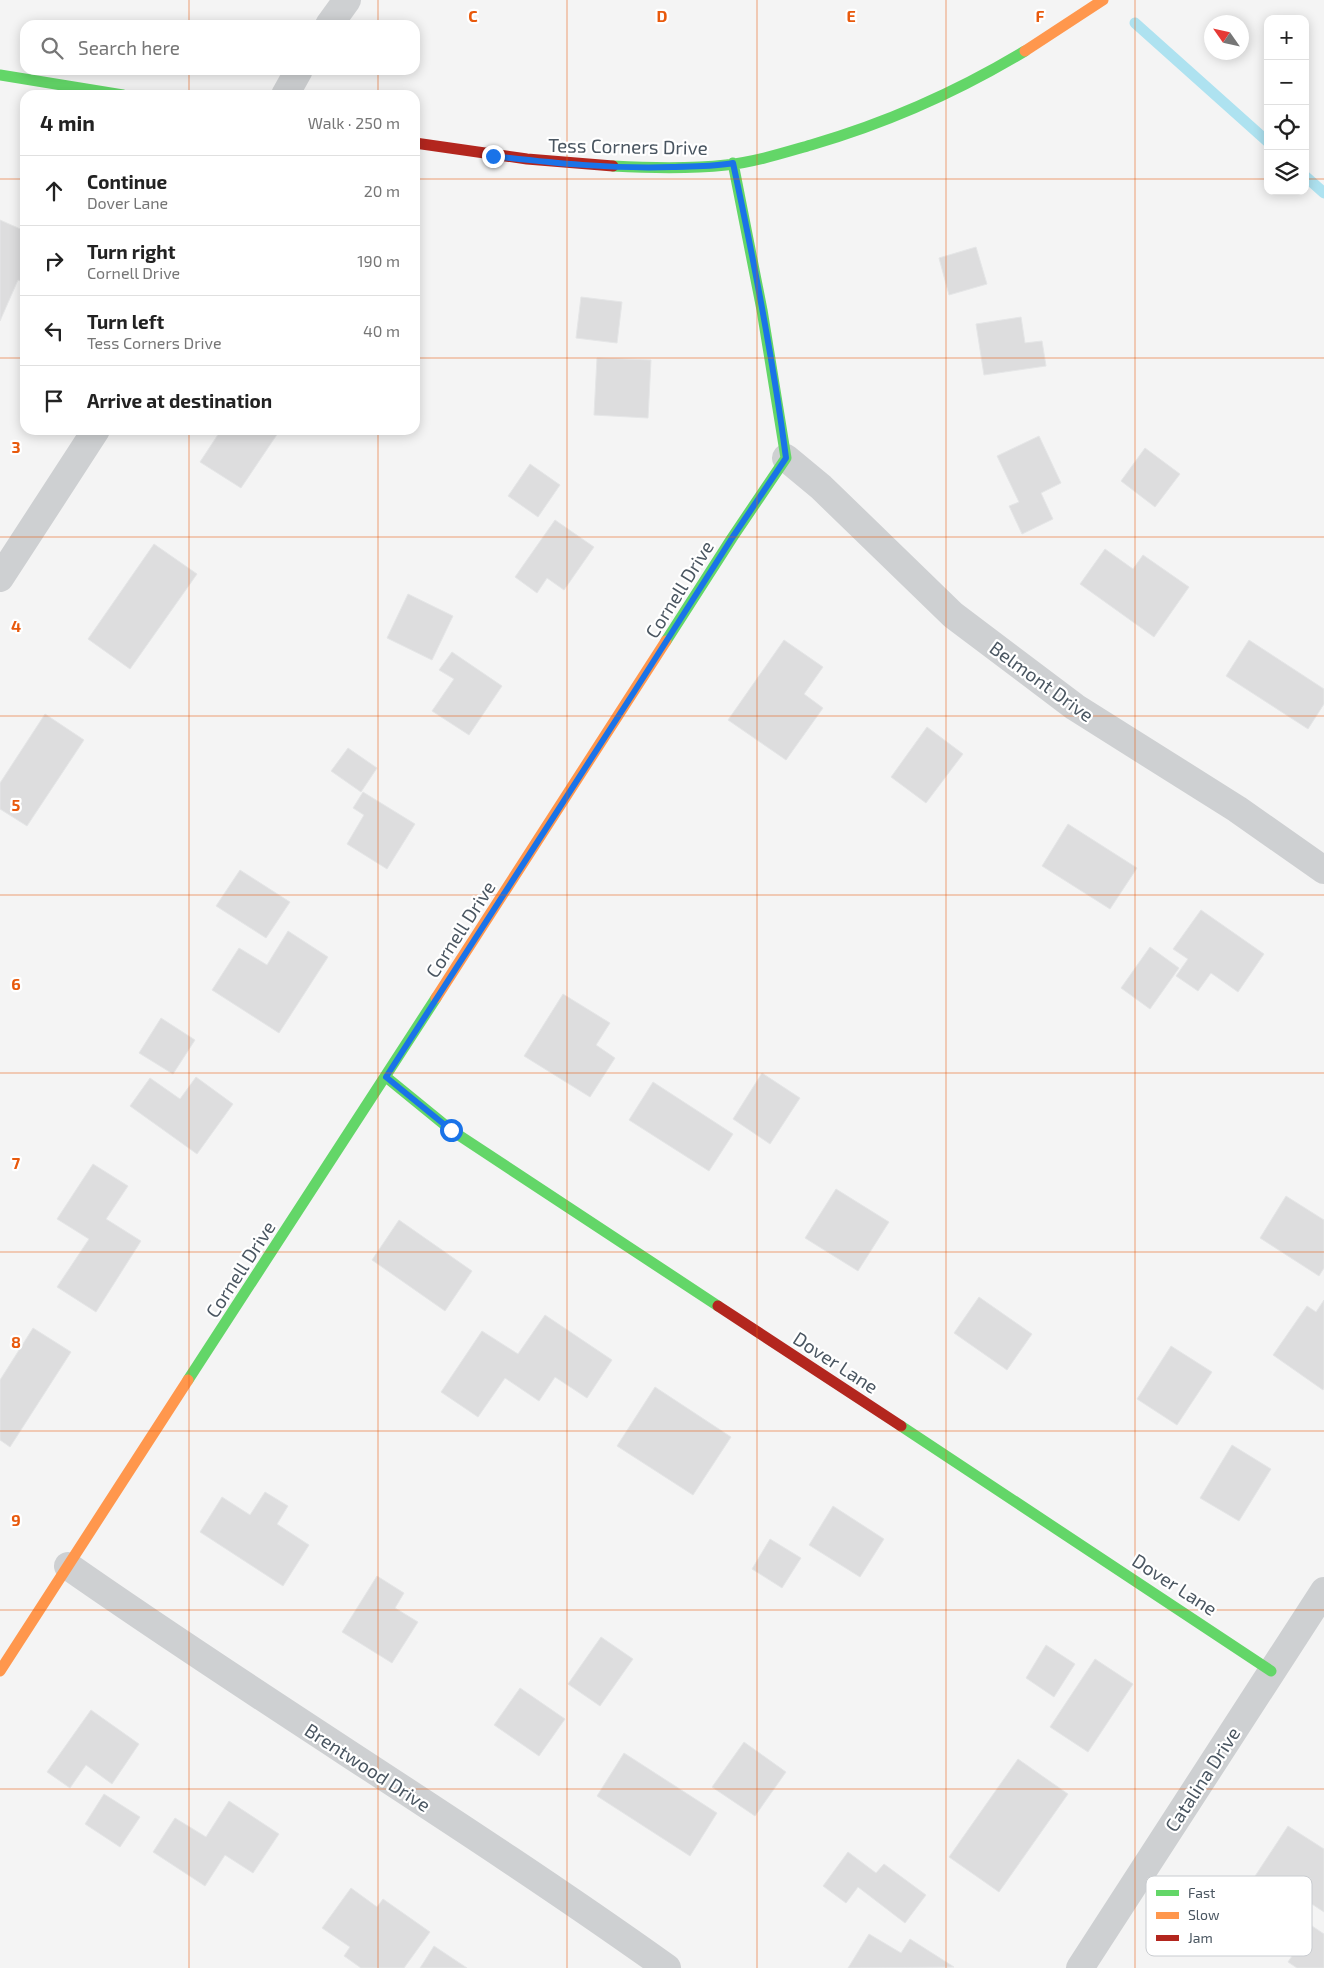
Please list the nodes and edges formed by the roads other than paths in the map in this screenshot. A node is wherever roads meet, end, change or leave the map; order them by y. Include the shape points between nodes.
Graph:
1 (347, 0) edge
2 (1103, 0) edge
3 (333, 20) edge
4 (0, 75) edge
5 (296, 75) edge
6 (92, 90) edge
7 (288, 90) edge
8 (420, 144) edge
9 (733, 163) junction
10 (93, 435) edge
11 (786, 458) junction
12 (0, 578) edge
13 (1324, 870) edge
14 (386, 1077) junction
15 (68, 1566) junction
16 (1324, 1591) edge
17 (0, 1671) edge
18 (1271, 1671) junction
19 (667, 1968) edge
20 (1080, 1968) edge

1 - 3 street
2 - 9 street, Tess Corners Drive via 1023,53 902,115 778,155
4 - 6 street
5 - 7 street
8 - 9 street, Tess Corners Drive via 568,165 644,168
9 - 11 street via 757,276
10 - 12 street
11 - 13 street, Belmont Drive via 822,487 953,615 1075,708 1237,809
11 - 14 street, Cornell Drive
14 - 15 street, Cornell Drive
14 - 18 street, Dover Lane via 451,1130
15 - 17 street, Cornell Drive
15 - 19 street, Brentwood Drive via 166,1635 587,1911
16 - 18 street, Catalina Drive
18 - 20 street, Catalina Drive

